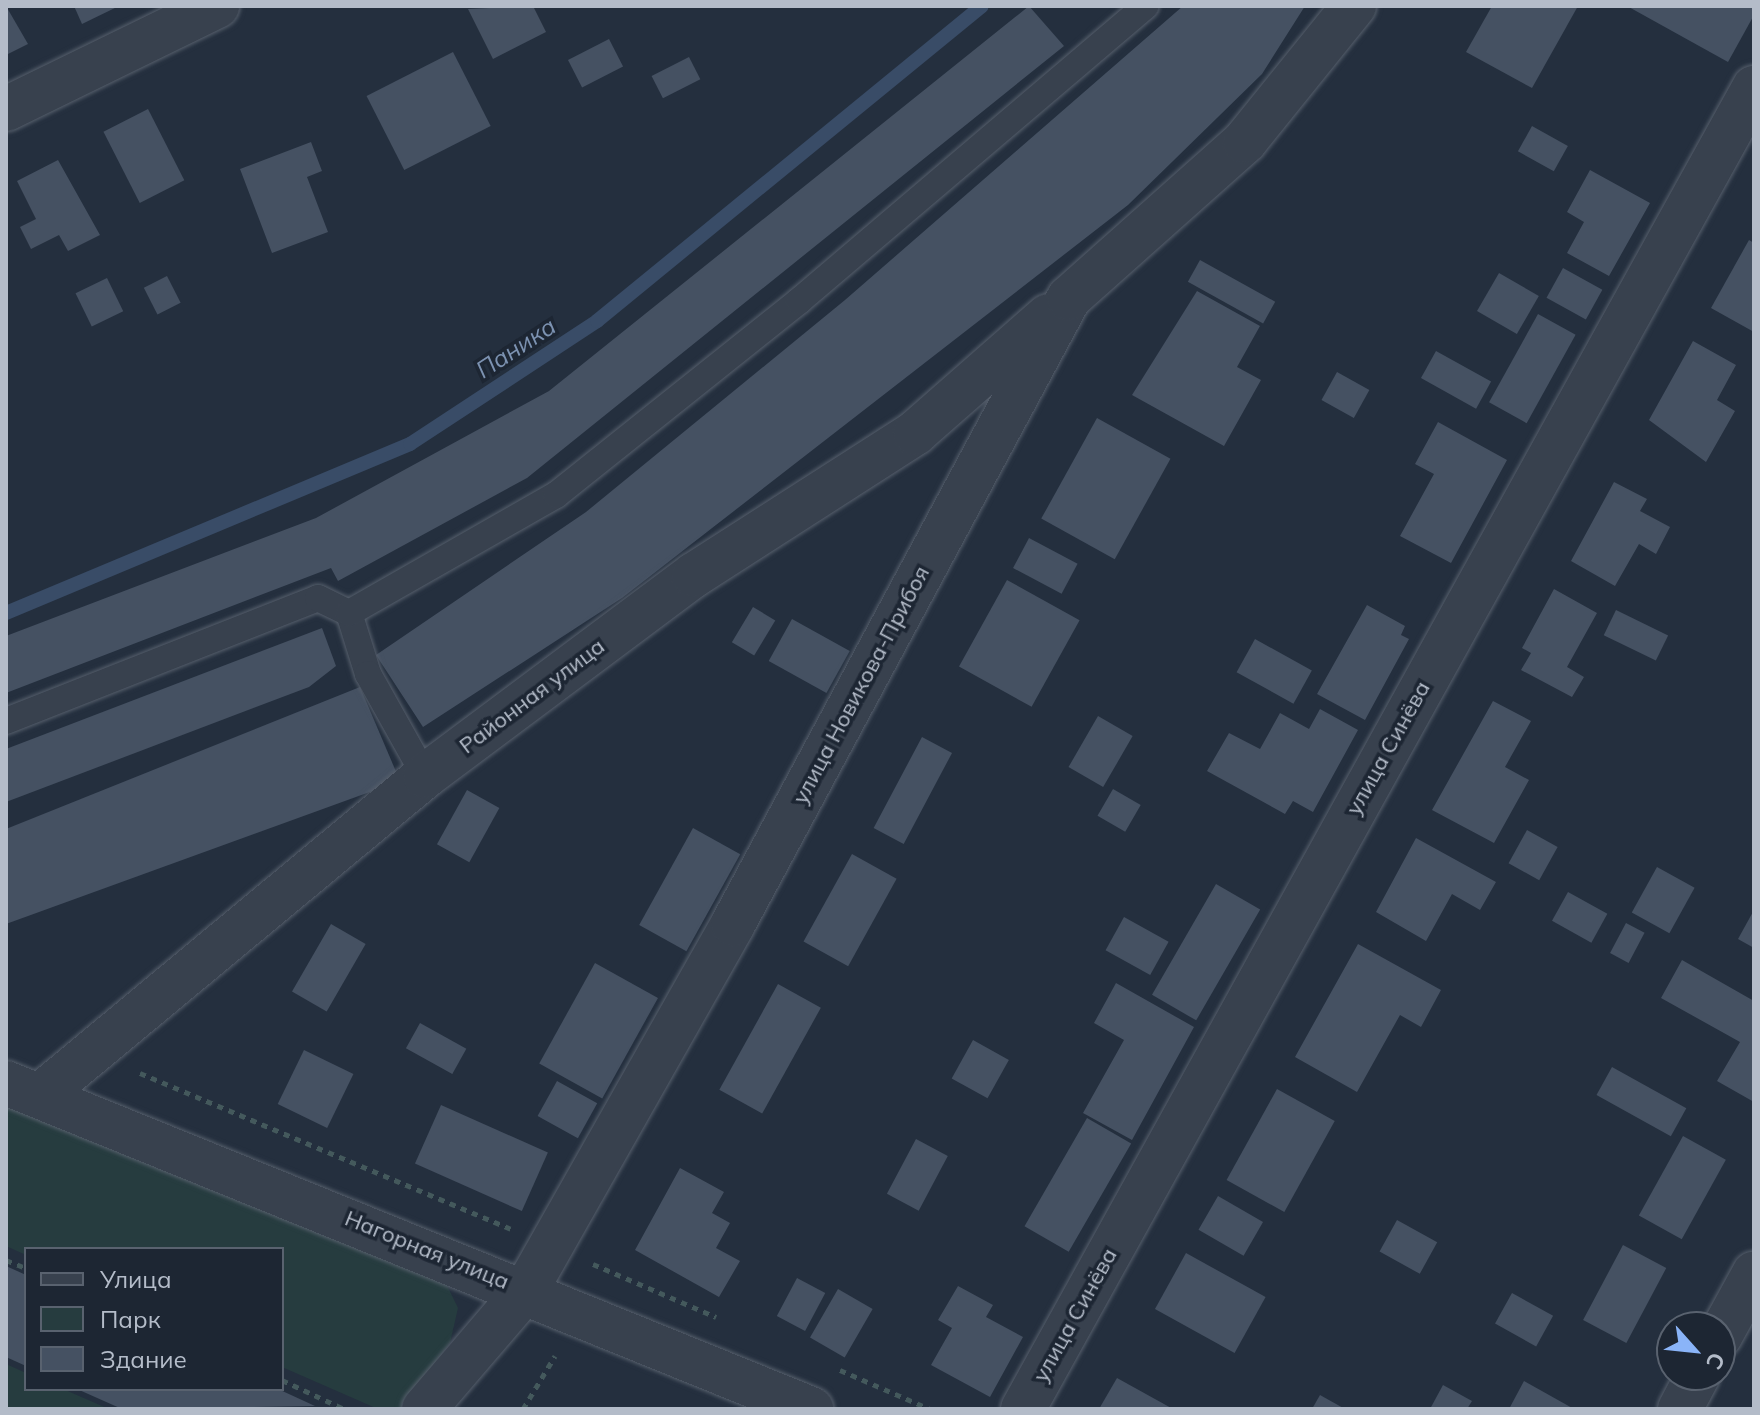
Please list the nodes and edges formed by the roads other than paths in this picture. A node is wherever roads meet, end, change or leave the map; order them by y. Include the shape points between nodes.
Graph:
1 (217, 6) edge
2 (1146, 6) edge
3 (1354, 6) edge
4 (1754, 88) edge
5 (6, 109) edge
6 (1069, 298) junction
7 (349, 613) junction
8 (6, 721) edge
9 (425, 776) junction
10 (24, 1089) edge
11 (1754, 1274) edge
12 (526, 1290) junction
13 (1734, 1311) edge
14 (1690, 1391) edge
15 (424, 1409) edge
16 (811, 1409) edge
17 (1023, 1409) edge
18 (1680, 1409) edge

1 - 5 street
2 - 7 lane via 799,301 556,495
3 - 6 street, улица Новикова-Прибоя via 1245,141
4 - 17 street, улица Синёва
6 - 9 street, Районная улица via 915,433 694,575
6 - 12 street, улица Новикова-Прибоя via 741,910
7 - 8 lane via 318,598
7 - 9 lane via 368,674
9 - 10 street, Районная улица
10 - 12 street, Нагорная улица
11 - 13 street
12 - 15 street, улица Новикова-Прибоя
12 - 16 street, Нагорная улица
14 - 18 street

